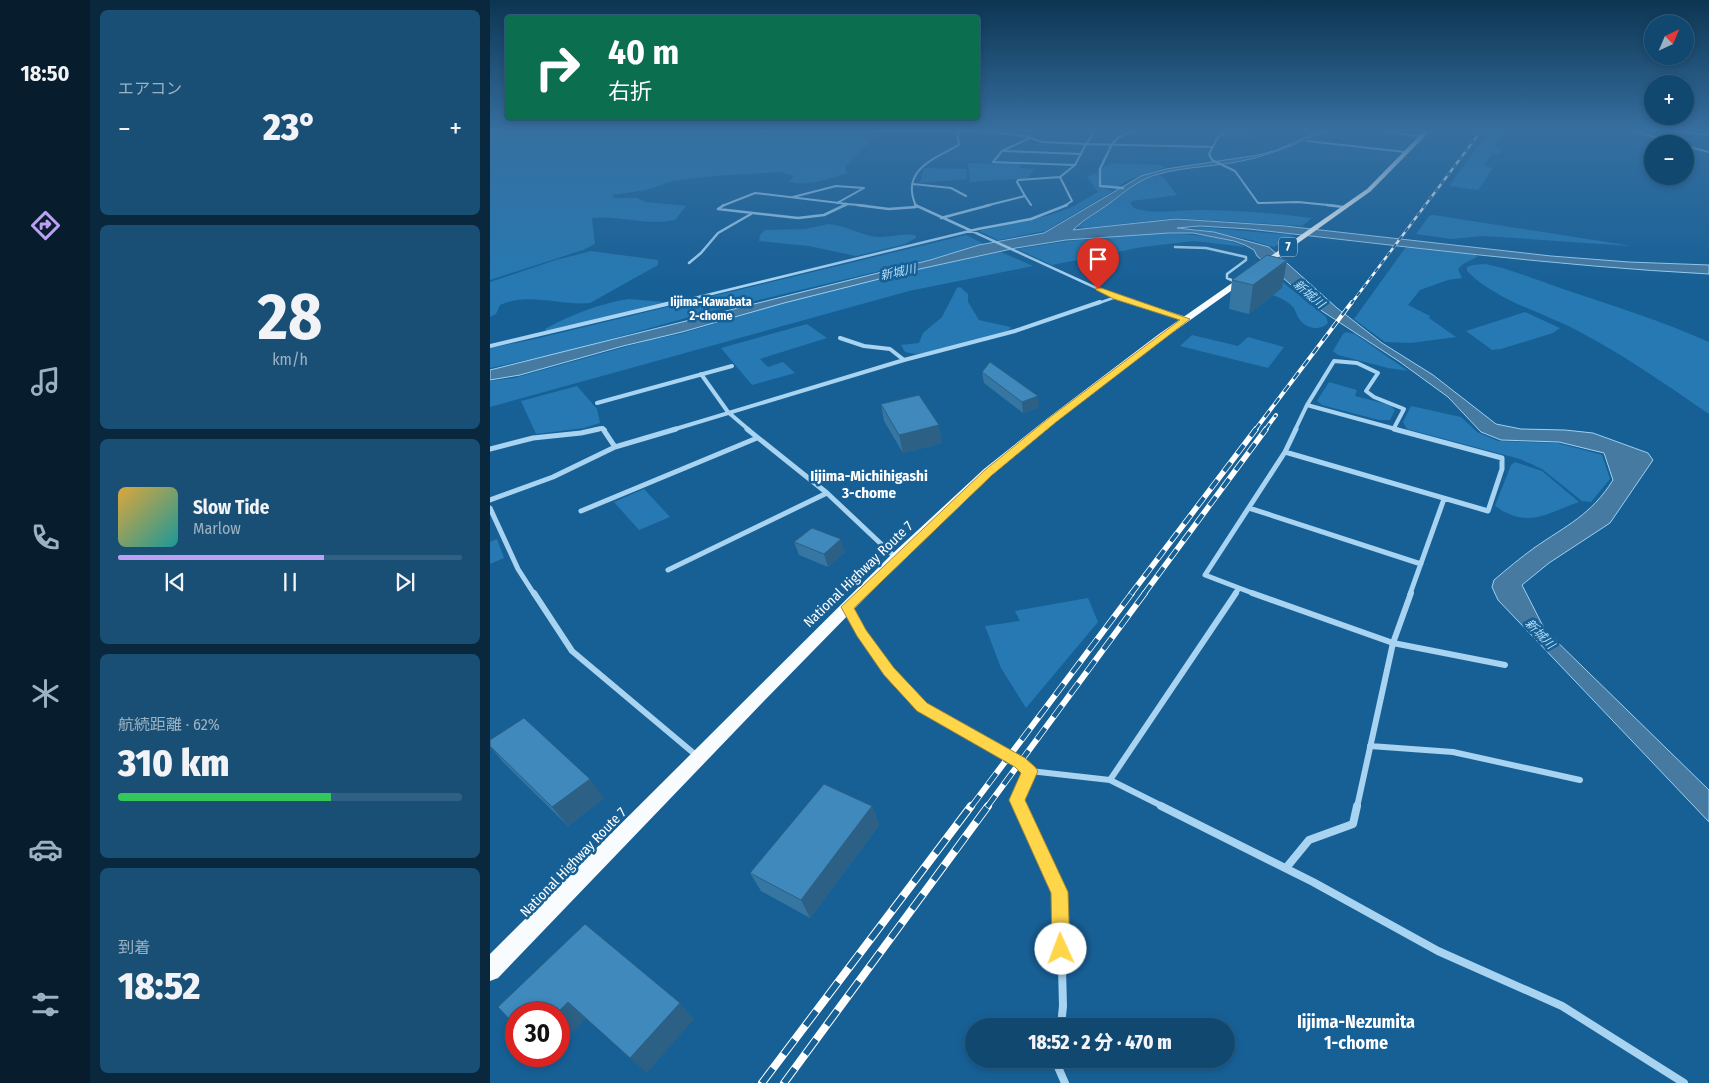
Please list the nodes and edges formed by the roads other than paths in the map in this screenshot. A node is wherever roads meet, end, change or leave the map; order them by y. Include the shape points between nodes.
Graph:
1 (1019, 182) edge
2 (1062, 182) edge
3 (1243, 182) edge
4 (1377, 182) edge
5 (913, 184) joint
6 (966, 196) dead end
7 (1025, 196) junction
8 (790, 197) junction
9 (837, 203) junction
10 (848, 204) junction
11 (1031, 205) dead end
12 (916, 207) junction
13 (1343, 207) junction
14 (751, 214) junction
15 (941, 218) junction
16 (970, 231) junction
17 (1175, 247) dead end
18 (689, 263) dead end
19 (1244, 278) junction
20 (1116, 297) junction
21 (1186, 319) junction
22 (840, 338) dead end
23 (490, 346) edge
24 (904, 360) junction
25 (732, 366) dead end
26 (702, 374) junction
27 (597, 403) dead end
28 (1307, 406) junction
29 (728, 412) junction
30 (1394, 428) junction
31 (757, 438) junction
32 (615, 447) junction
33 (490, 449) edge
34 (1285, 452) junction
35 (827, 493) junction
36 (1444, 499) junction
37 (490, 500) edge
38 (490, 508) edge
39 (1249, 508) junction
40 (580, 511) dead end
41 (896, 558) junction
42 (1421, 564) junction
43 (668, 570) dead end
44 (1239, 588) junction
45 (847, 607) junction
46 (1393, 643) junction
47 (1505, 665) dead end
48 (1370, 746) junction
49 (698, 756) junction
50 (1030, 771) junction
51 (1110, 780) junction
52 (1580, 780) dead end
53 (1286, 868) junction
54 (490, 970) edge
55 (1062, 1018) edge
56 (1058, 1068) edge
57 (1065, 1083) edge
58 (1684, 1083) edge

1 - 7 street
2 - 16 street via 1072,201 1068,205 1031,219
3 - 13 street via 1258,203 1298,202
4 - 13 highway, National Highway Route 7 / 7
5 - 6 street via 951,188
5 - 12 street via 912,201
7 - 11 street
7 - 15 street
8 - 9 street
8 - 9 street via 836,186 864,188
8 - 14 street via 755,193 718,209
9 - 10 street
10 - 12 street via 889,209
10 - 14 street via 813,217
12 - 15 street
13 - 19 highway, National Highway Route 7 / 7
14 - 18 street via 718,233
15 - 16 street
16 - 20 street
16 - 23 street
17 - 19 street via 1206,248 1246,257 1227,278
19 - 21 highway, National Highway Route 7 / 7
20 - 21 street
20 - 24 street via 1014,331
21 - 41 highway, National Highway Route 7 / 7 via 995,467
22 - 24 street via 864,346 890,349
24 - 29 street
25 - 26 street
26 - 27 street
26 - 29 street
28 - 30 street
28 - 30 street via 1334,361 1367,365 1378,373 1366,392 1404,409
28 - 34 street
29 - 31 street
29 - 32 street
30 - 36 street via 1502,458 1502,469 1488,511
31 - 35 street
31 - 40 street
32 - 33 street via 602,428 533,438
32 - 37 street via 553,477
34 - 36 street
34 - 39 street
35 - 41 street
35 - 43 street
36 - 42 street
38 - 49 street via 518,568 572,651
39 - 42 street
39 - 44 street via 1205,575
41 - 45 highway, National Highway Route 7 / 7
42 - 46 street
44 - 46 street
44 - 51 street
45 - 49 highway, National Highway Route 7 / 7
45 - 50 street via 861,633 889,671 922,707
46 - 47 street
46 - 48 street
48 - 52 street via 1453,752
48 - 53 street via 1353,824 1309,840
49 - 54 highway, National Highway Route 7 / 7
50 - 51 street
50 - 55 street via 1017,800 1060,892
51 - 53 street
53 - 58 street via 1438,951 1562,1006
56 - 57 street

